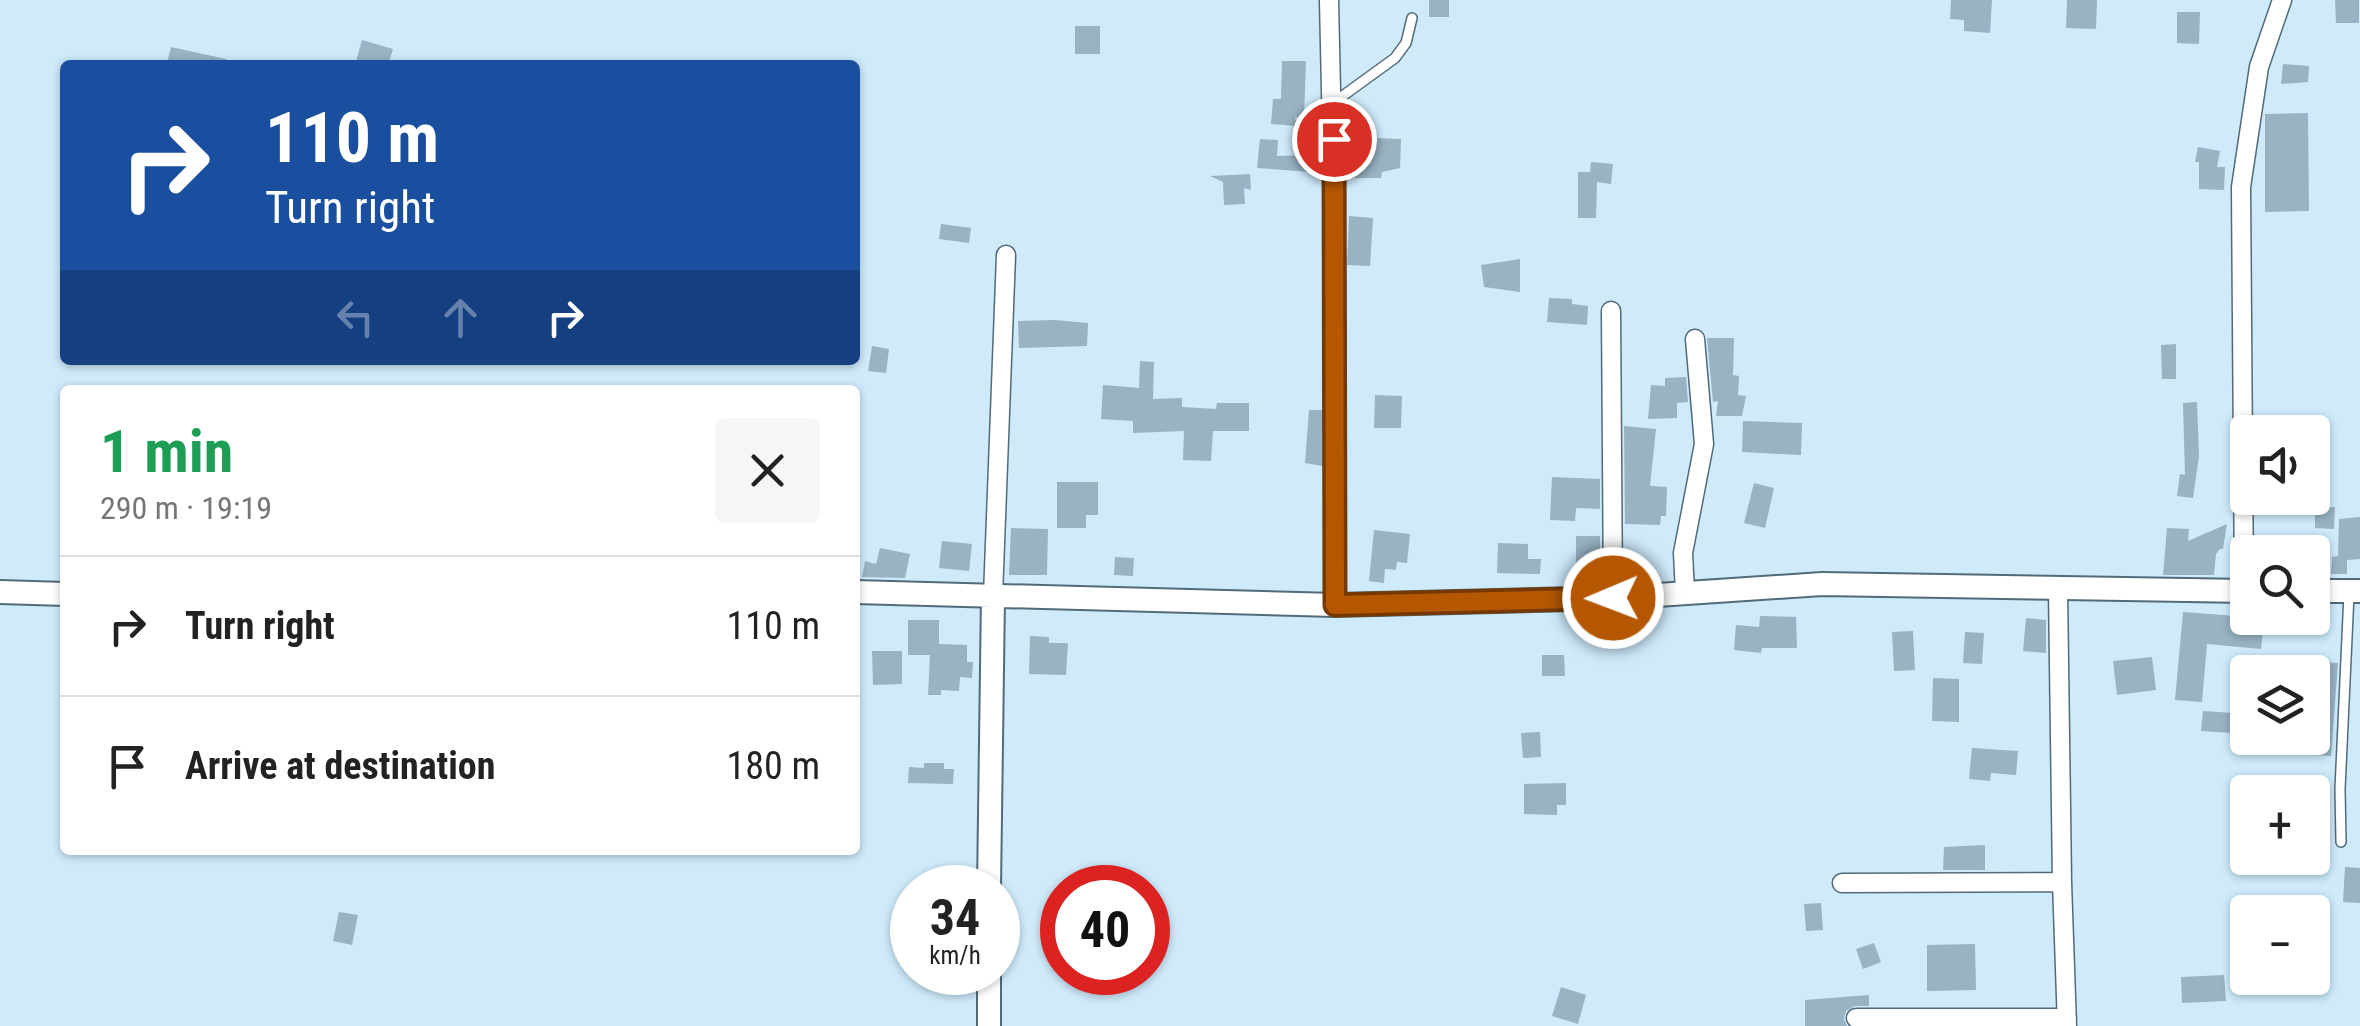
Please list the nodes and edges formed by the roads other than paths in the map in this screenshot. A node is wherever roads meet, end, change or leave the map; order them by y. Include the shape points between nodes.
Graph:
1 (1329, 0) edge
2 (2282, 0) edge
3 (1412, 18) dead end
4 (1333, 103) junction
5 (1006, 256) dead end
6 (1611, 311) dead end
7 (1695, 339) dead end
8 (2245, 535) edge
9 (2058, 590) junction
10 (2354, 591) edge
11 (0, 592) edge
12 (860, 592) edge
13 (2230, 592) edge
14 (1685, 593) junction
15 (60, 594) edge
16 (993, 596) junction
17 (1613, 598) junction
18 (1335, 605) junction
19 (2340, 842) dead end
20 (989, 865) edge
21 (2062, 882) junction
22 (1842, 883) dead end
23 (989, 995) edge
24 (1856, 1018) dead end
25 (2067, 1022) edge
26 (989, 1026) edge

1 - 4 street
2 - 8 street via 2259,67 2241,187
3 - 4 lane via 1395,58
4 - 18 street
5 - 16 street
6 - 17 street
7 - 14 street via 1704,444 1684,553
9 - 13 street
9 - 14 street via 1822,584
9 - 21 street
10 - 19 lane
11 - 15 street
12 - 16 street
14 - 17 street
16 - 18 street
16 - 20 street
17 - 18 street
21 - 22 street
21 - 25 street
23 - 26 street
24 - 25 street

